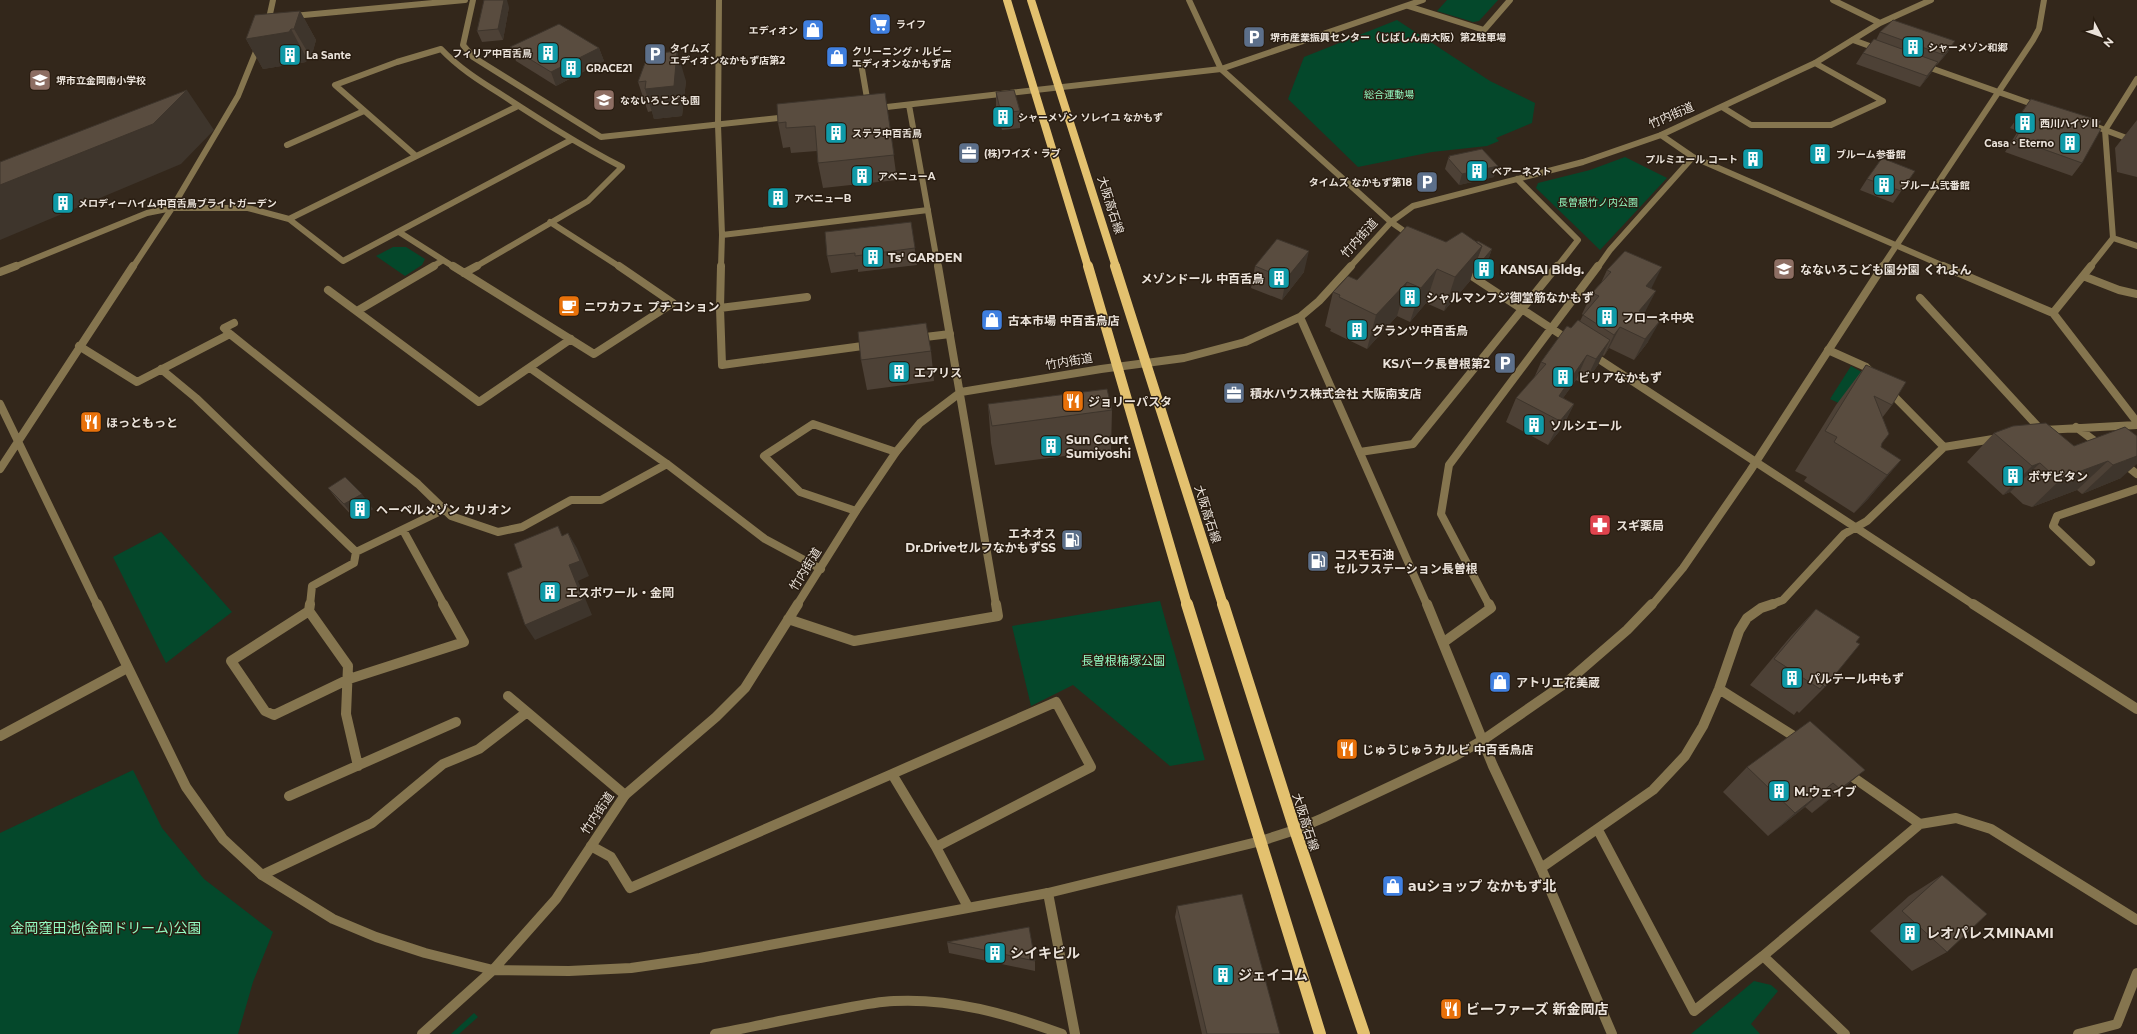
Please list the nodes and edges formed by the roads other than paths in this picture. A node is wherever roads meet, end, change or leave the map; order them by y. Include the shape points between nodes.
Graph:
1 (273, 0) edge
2 (465, 0) edge
3 (474, 0) edge
4 (719, 0) edge
5 (1007, 0) edge
6 (1031, 0) edge
7 (1189, 0) edge
8 (1423, 0) edge
9 (1510, 0) edge
10 (1833, 0) edge
11 (1931, 0) edge
12 (2044, 0) edge
13 (1408, 6) junction
14 (286, 16) edge
15 (278, 17) edge
16 (270, 18) junction
17 (1880, 23) junction
18 (264, 33) edge
19 (261, 40) edge
20 (1853, 40) junction
21 (1881, 51) edge
22 (861, 63) dead end
23 (1815, 63) junction
24 (1917, 63) edge
25 (1221, 69) junction
26 (2137, 79) edge
27 (1059, 88) junction
28 (1035, 91) junction
29 (1998, 92) junction
30 (909, 105) junction
31 (518, 106) junction
32 (1722, 107) junction
33 (868, 109) junction
34 (2045, 109) edge
35 (861, 110) edge
36 (364, 111) junction
37 (797, 116) edge
38 (2083, 122) edge
39 (718, 125) junction
40 (2105, 130) junction
41 (1661, 135) junction
42 (571, 140) junction
43 (2137, 142) edge
44 (287, 145) dead end
45 (416, 156) junction
46 (1693, 158) junction
47 (1517, 179) junction
48 (172, 208) junction
49 (928, 210) junction
50 (289, 219) junction
51 (550, 222) junction
52 (1391, 222) junction
53 (399, 232) junction
54 (722, 235) junction
55 (2113, 238) junction
56 (1417, 240) edge
57 (1896, 245) junction
58 (2137, 246) edge
59 (443, 260) junction
60 (1457, 266) edge
61 (0, 272) edge
62 (464, 273) junction
63 (2083, 276) junction
64 (328, 290) dead end
65 (2137, 294) edge
66 (807, 297) dead end
67 (1920, 298) dead end
68 (720, 308) junction
69 (1522, 310) junction
70 (357, 311) junction
71 (2053, 313) junction
72 (1300, 317) junction
73 (234, 324) dead end
74 (1552, 329) junction
75 (230, 334) junction
76 (950, 334) junction
77 (571, 339) junction
78 (911, 339) edge
79 (879, 344) edge
80 (79, 346) junction
81 (1828, 350) junction
82 (1146, 364) junction
83 (1119, 367) junction
84 (530, 368) junction
85 (161, 369) junction
86 (961, 392) junction
87 (0, 404) edge
88 (2137, 422) edge
89 (2137, 425) edge
90 (2076, 427) junction
91 (2011, 435) edge
92 (17, 442) junction
93 (1944, 447) junction
94 (2107, 450) edge
95 (896, 452) junction
96 (1360, 452) junction
97 (2119, 460) edge
98 (1756, 461) junction
99 (667, 464) junction
100 (0, 469) edge
101 (2137, 474) edge
102 (2137, 488) edge
103 (443, 510) junction
104 (856, 511) junction
105 (1855, 528) junction
106 (403, 530) junction
107 (356, 552) junction
108 (2092, 562) dead end
109 (821, 569) junction
110 (309, 611) junction
111 (788, 619) junction
112 (1444, 642) junction
113 (127, 668) junction
114 (349, 679) junction
115 (1719, 689) junction
116 (508, 696) dead end
117 (2137, 709) edge
118 (527, 712) junction
119 (456, 722) dead end
120 (0, 736) edge
121 (1483, 740) junction
122 (1809, 746) edge
123 (358, 766) junction
124 (1841, 769) edge
125 (892, 774) junction
126 (625, 795) junction
127 (289, 796) dead end
128 (1920, 824) junction
129 (1295, 830) junction
130 (1598, 830) junction
131 (1261, 841) junction
132 (591, 846) junction
133 (936, 847) junction
134 (1541, 868) junction
135 (262, 875) junction
136 (1048, 893) junction
137 (968, 907) junction
138 (2137, 920) edge
139 (1764, 956) junction
140 (493, 970) junction
141 (2137, 973) edge
142 (422, 1034) edge
143 (715, 1034) edge
144 (1062, 1034) edge
145 (1075, 1034) edge
146 (1320, 1034) edge
147 (1364, 1034) edge
148 (1612, 1034) edge
149 (1846, 1034) edge
150 (2078, 1034) edge

1 - 16 street
2 - 14 street
3 - 39 street via 463,45 473,57 601,137
4 - 39 street
5 - 28 main road
6 - 27 main road, 大阪高石線
7 - 25 street
8 - 13 street
9 - 13 street via 1484,30
10 - 17 street
11 - 17 street, 竹内街道
12 - 29 street via 2039,29
13 - 25 street
15 - 16 street
16 - 18 street
17 - 20 street, 竹内街道
19 - 48 street via 238,96
20 - 21 street
20 - 23 street, 竹内街道
22 - 33 street
23 - 32 street, 竹内街道
23 - 32 street via 1883,101 1831,125 1751,125
24 - 29 street
25 - 27 street
25 - 52 street
26 - 40 street
27 - 28 street
27 - 82 main road, 大阪高石線
28 - 30 street
28 - 83 main road
29 - 34 street
29 - 57 street
30 - 33 street
30 - 49 street
31 - 36 street via 453,63 441,49 335,85
31 - 42 street
31 - 45 street
32 - 41 street, 竹内街道
33 - 35 street
36 - 44 street
36 - 45 street
37 - 39 street
38 - 40 street
39 - 54 street
40 - 43 street
40 - 55 street
41 - 46 street
41 - 47 street, 竹内街道 via 1584,162
42 - 51 street via 622,166 588,201
42 - 53 street
45 - 50 street
46 - 57 street
46 - 74 street via 1610,250
47 - 52 street, 竹内街道 via 1413,206
47 - 69 street via 1578,240
48 - 50 street via 248,208
48 - 61 street via 147,213
48 - 80 street
49 - 54 street
49 - 76 street
50 - 53 street via 343,261
51 - 62 street
51 - 77 street via 673,303 594,354
52 - 56 street
52 - 72 street, 竹内街道 via 1319,301
53 - 59 street
54 - 68 street
55 - 58 street
55 - 63 street
57 - 71 street
57 - 81 street
59 - 62 street
59 - 70 street
60 - 69 street
62 - 77 street
63 - 65 street
63 - 71 street
64 - 70 street
66 - 68 street
67 - 90 street via 2037,431
68 - 79 street via 722,365
69 - 74 street
69 - 96 street via 1414,444
70 - 84 street via 479,402
71 - 88 street
72 - 82 street, 竹内街道 via 1246,342 1184,358
72 - 96 street
73 - 75 street via 224,328
74 - 98 street
74 - 112 street via 1449,466 1441,514 1491,608
75 - 85 street
75 - 103 street via 418,484
76 - 78 street
76 - 86 street
77 - 84 street
80 - 85 street via 137,382
80 - 92 street
81 - 93 street via 1866,367
81 - 98 street
82 - 83 street, 竹内街道
82 - 129 main road, 大阪高石線
83 - 86 street, 竹内街道
83 - 131 main road via 1182,588
84 - 99 street
85 - 107 street via 196,398
86 - 95 street, 竹内街道 via 920,423
86 - 111 street via 998,616 854,642
87 - 92 street
89 - 90 street
90 - 94 street
91 - 93 street
92 - 100 street
92 - 113 street
93 - 105 street via 1867,521
95 - 104 street, 竹内街道
95 - 104 street via 813,424 764,456 800,492
96 - 112 street
97 - 101 street
98 - 105 street
98 - 121 street via 1683,568 1627,630 1567,682
99 - 103 street via 602,500 571,500 522,527 498,532 451,516
99 - 109 street via 765,539
102 - 108 street via 2057,516 2053,526
103 - 106 street
104 - 109 street, 竹内街道
105 - 115 street via 1844,534 1783,600 1761,608 1747,618 1739,632
105 - 117 street
106 - 107 street
106 - 114 street via 464,642
107 - 110 street via 354,563 312,586
109 - 111 street, 竹内街道
110 - 114 street via 348,666
110 - 114 street via 231,661 265,711 274,715
111 - 126 street, 竹内街道 via 745,688 716,717
112 - 121 street
113 - 120 street
113 - 135 street via 186,787 223,840
114 - 123 street via 346,714
115 - 122 street
115 - 130 street via 1703,726 1685,756 1653,790
116 - 118 street
118 - 126 street
118 - 135 street via 479,749 443,764 372,823
119 - 123 street
121 - 129 street via 1455,756
121 - 134 street
123 - 127 street
124 - 128 street
125 - 132 street via 630,888 611,857
125 - 133 street
125 - 133 street via 1056,702 1091,767
126 - 132 street, 竹内街道
128 - 138 street via 1956,818 1991,829
128 - 139 street
129 - 131 street
129 - 147 main road, 大阪高石線
130 - 134 street
130 - 139 street via 1694,1011
131 - 136 street
131 - 146 main road
132 - 140 street, 竹内街道 via 556,899
133 - 137 street
134 - 148 street
135 - 140 street via 333,919 376,937 425,953
136 - 137 street
136 - 145 street
137 - 140 street via 700,958 631,968
139 - 149 street
140 - 142 street, 竹内街道
141 - 150 street via 2117,1024
143 - 144 street via 868,1004 902,1001 938,1002 985,1009

